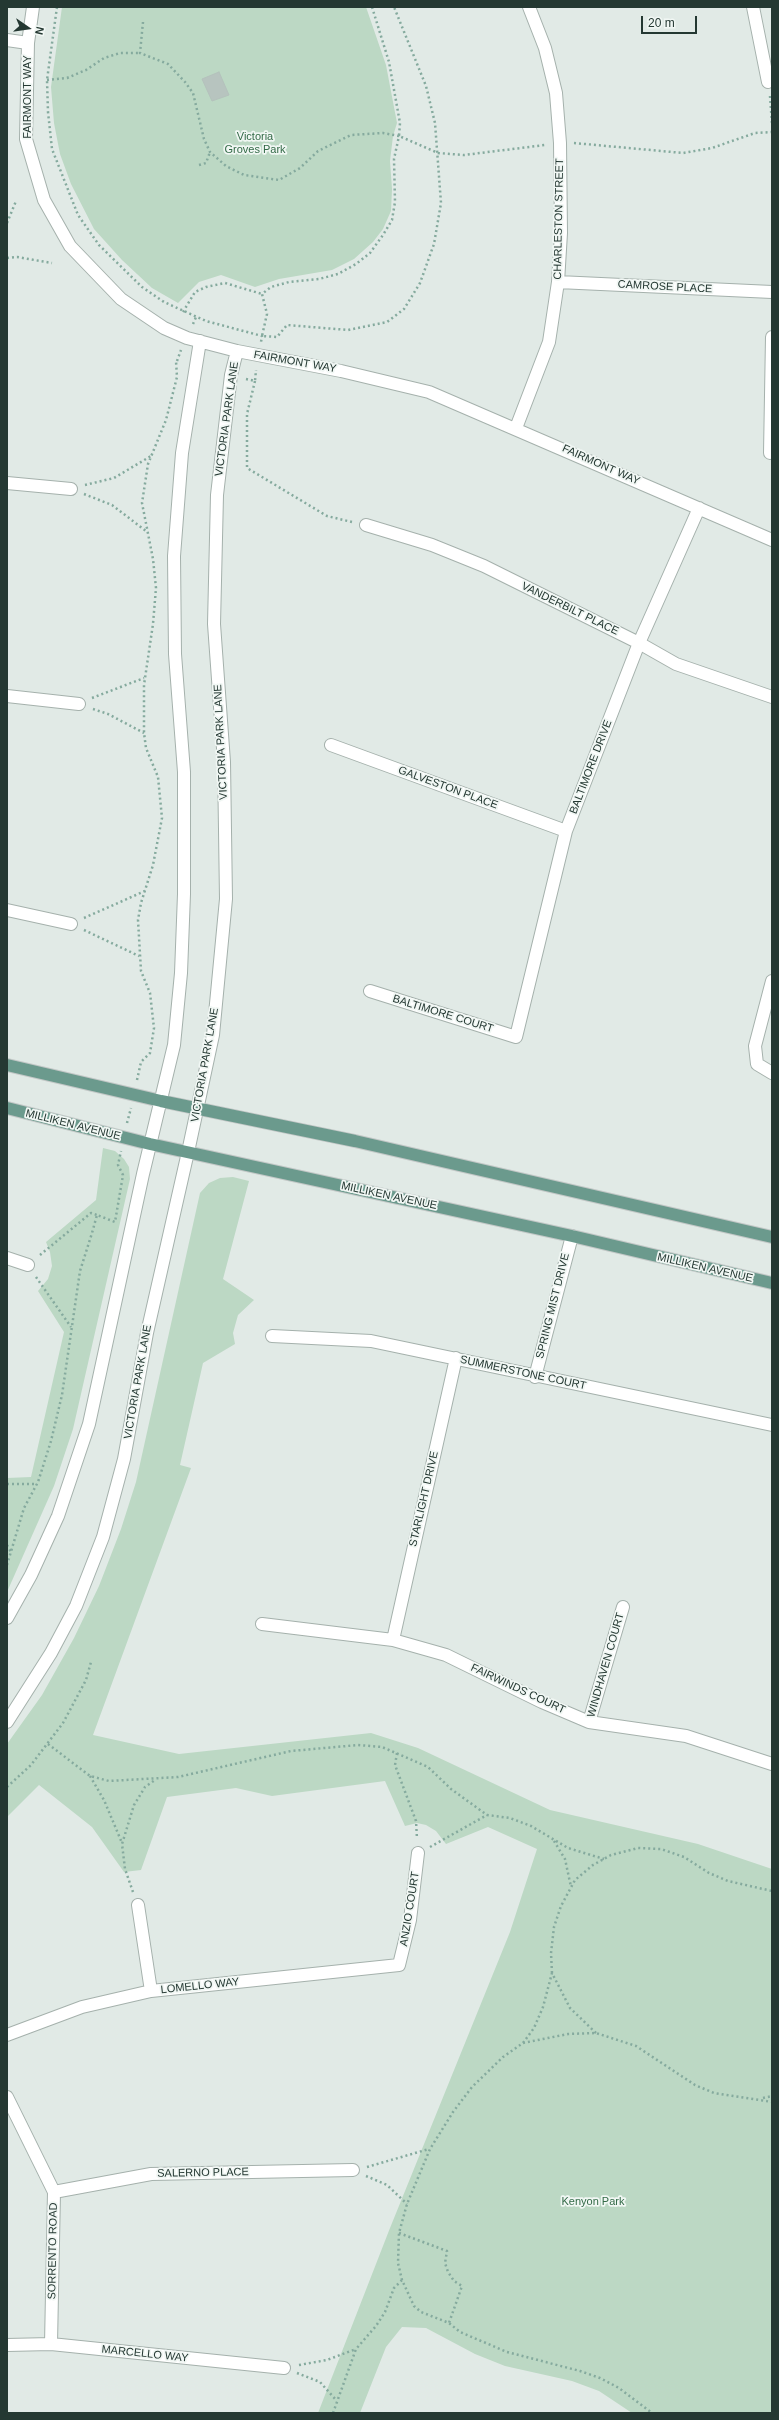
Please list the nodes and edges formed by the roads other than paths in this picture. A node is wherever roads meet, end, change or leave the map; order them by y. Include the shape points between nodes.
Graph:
1 (33, 7) edge
2 (529, 7) edge
3 (753, 7) edge
4 (7, 40) edge
5 (28, 43) junction
6 (768, 82) road end
7 (558, 282) junction
8 (772, 292) edge
9 (772, 337) edge
10 (200, 341) junction
11 (237, 351) junction
12 (516, 428) junction
13 (770, 454) dead end
14 (7, 483) edge
15 (71, 489) road end
16 (699, 508) junction
17 (366, 525) road end
18 (772, 540) edge
19 (639, 643) junction
20 (7, 696) edge
21 (772, 697) edge
22 (79, 704) road end
23 (331, 746) dead end
24 (566, 832) junction
25 (7, 910) edge
26 (71, 924) road end
27 (772, 981) edge
28 (370, 992) dead end
29 (516, 1037) joint
30 (7, 1064) edge
31 (772, 1073) edge
32 (161, 1101) junction
33 (7, 1108) edge
34 (198, 1109) junction
35 (150, 1144) junction
36 (188, 1152) junction
37 (572, 1236) junction
38 (772, 1237) edge
39 (7, 1258) edge
40 (28, 1265) road end
41 (772, 1283) edge
42 (272, 1336) dead end
43 (456, 1358) junction
44 (535, 1377) junction
45 (772, 1425) edge
46 (623, 1607) dead end
47 (7, 1618) edge
48 (262, 1624) dead end
49 (393, 1640) junction
50 (7, 1722) edge
51 (590, 1722) junction
52 (772, 1764) edge
53 (418, 1853) road end
54 (138, 1905) road end
55 (400, 1965) joint
56 (151, 1991) junction
57 (7, 2035) edge
58 (7, 2097) edge
59 (353, 2170) road end
60 (54, 2192) junction
61 (51, 2344) junction
62 (7, 2345) edge
63 (284, 2368) road end

1 - 5 street, FAIRMONT WAY
2 - 7 street, CHARLESTON STREET via 545,48 556,93 560,144 561,232
3 - 6 street
4 - 5 street
5 - 10 street, FAIRMONT WAY via 26,139 44,200 70,246 121,299 164,328
7 - 8 street, CAMROSE PLACE
7 - 12 street, CHARLESTON STREET via 549,342
9 - 13 street
10 - 11 street, FAIRMONT WAY
10 - 32 street via 182,453 174,556 175,654 184,772 184,894 181,973 174,1045
11 - 12 street, FAIRMONT WAY via 342,371 430,392
11 - 34 street, VICTORIA PARK LANE via 231,375 220,460 214,624 224,762 226,899 213,1035
12 - 16 street, FAIRMONT WAY
14 - 15 street
16 - 18 street, FAIRMONT WAY
16 - 19 street, BALTIMORE DRIVE
17 - 19 street, VANDERBILT PLACE via 432,545 484,566
19 - 21 street, VANDERBILT PLACE via 676,664
19 - 24 street, BALTIMORE DRIVE
20 - 22 street
23 - 24 street, GALVESTON PLACE
24 - 29 street, BALTIMORE DRIVE
25 - 26 street
27 - 31 street via 755,1046 757,1064
28 - 29 street, BALTIMORE COURT
30 - 32 main road
32 - 34 main road
32 - 35 street
33 - 35 main road, MILLIKEN AVENUE
34 - 36 street, VICTORIA PARK LANE
34 - 38 main road via 355,1141
35 - 36 main road, MILLIKEN AVENUE
35 - 47 street via 89,1424 58,1516 32,1575
36 - 37 main road, MILLIKEN AVENUE
36 - 50 street, VICTORIA PARK LANE via 147,1333 124,1460 103,1537 76,1606 51,1653
37 - 41 main road, MILLIKEN AVENUE
37 - 44 street, SPRING MIST DRIVE
39 - 40 street
42 - 43 street, SUMMERSTONE COURT via 371,1341
43 - 44 street, SUMMERSTONE COURT
43 - 49 street, STARLIGHT DRIVE
44 - 45 street, SUMMERSTONE COURT
46 - 51 street, WINDHAVEN COURT
48 - 49 street, FAIRWINDS COURT
49 - 51 street, FAIRWINDS COURT via 446,1655 542,1702
51 - 52 street, FAIRWINDS COURT via 686,1736
53 - 55 street, ANZIO COURT via 410,1920
54 - 56 street
55 - 56 street, LOMELLO WAY
56 - 57 street, LOMELLO WAY via 82,2007
58 - 60 street, SORRENTO ROAD
59 - 60 street, SALERNO PLACE via 152,2174
60 - 61 street, SORRENTO ROAD
61 - 62 street, MARCELLO WAY
61 - 63 street, MARCELLO WAY

